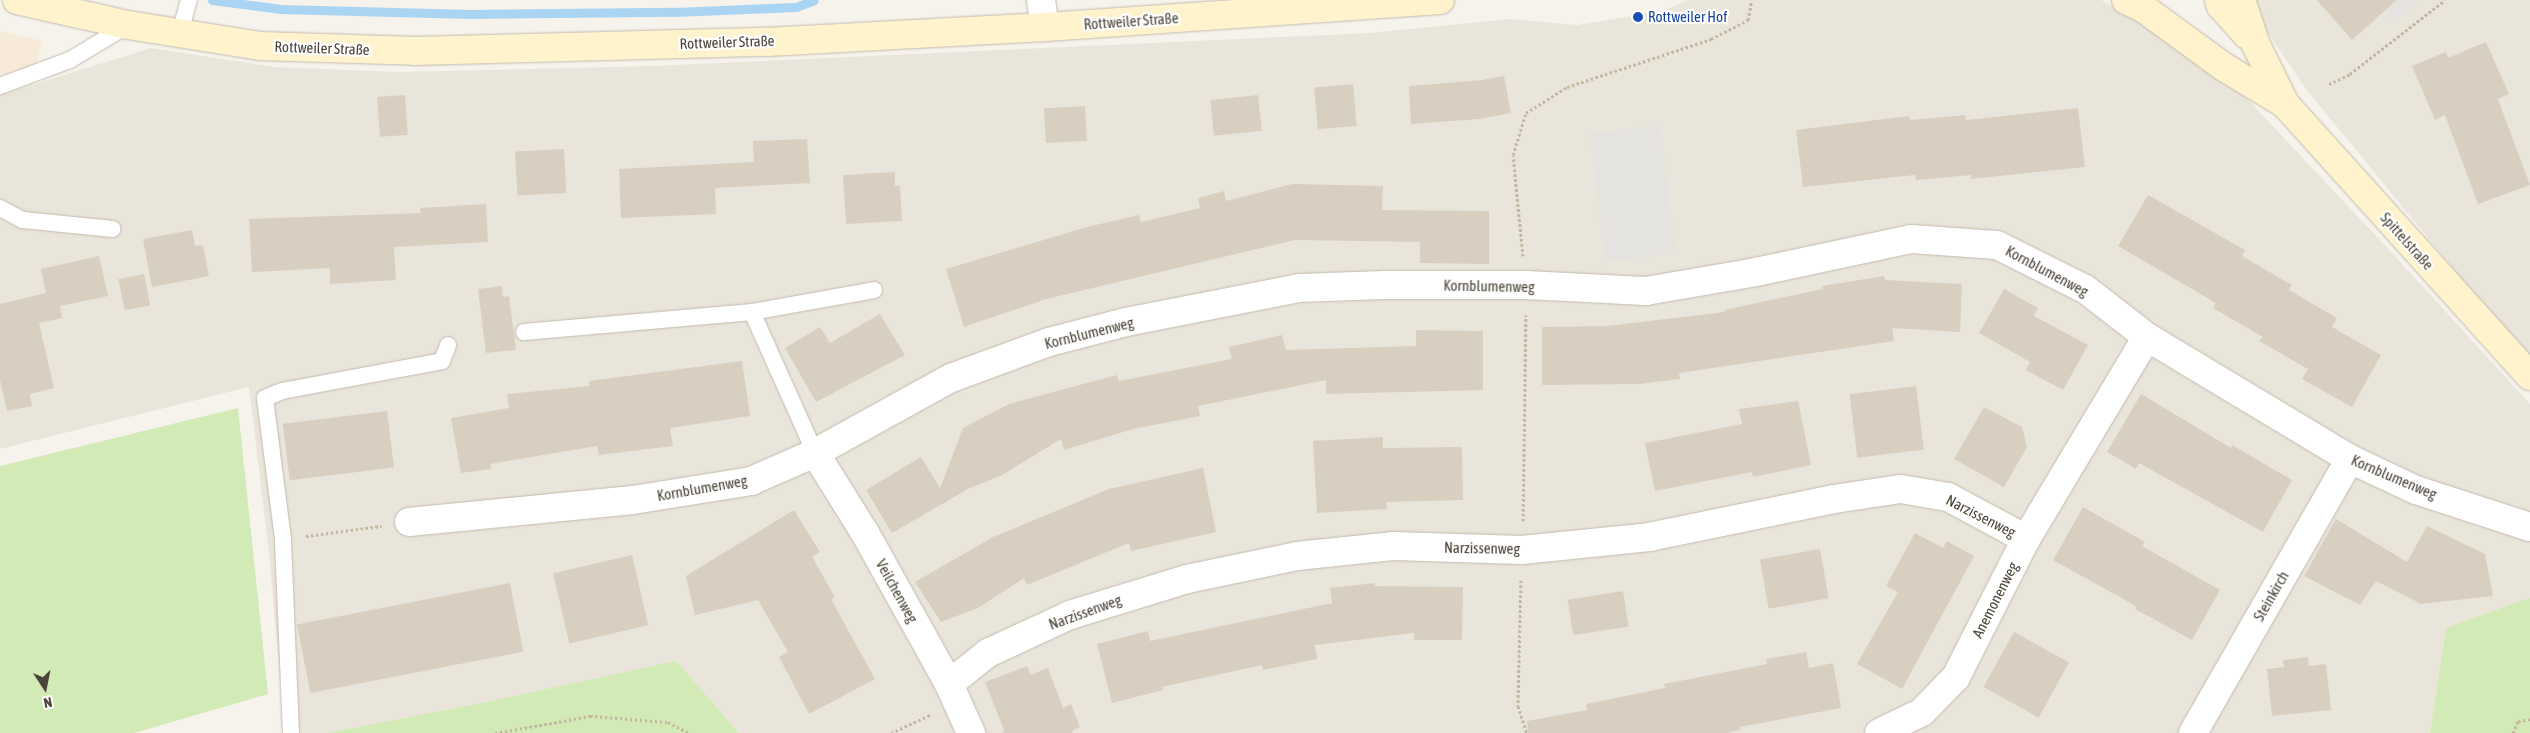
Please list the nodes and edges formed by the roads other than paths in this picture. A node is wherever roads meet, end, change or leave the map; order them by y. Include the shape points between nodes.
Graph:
1 (17, 0) edge
2 (188, 0) edge
3 (1041, 0) edge
4 (1440, 0) edge
5 (2219, 0) edge
6 (2241, 0) edge
7 (2137, 3) edge
8 (128, 25) junction
9 (181, 27) junction
10 (1045, 27) junction
11 (2256, 45) junction
12 (0, 86) edge
13 (2284, 104) junction
14 (0, 208) edge
15 (113, 229) dead end
16 (874, 290) dead end
17 (752, 312) junction
18 (524, 332) dead end
19 (2147, 338) junction
20 (448, 345) dead end
21 (2530, 376) edge
22 (815, 453) junction
23 (2350, 459) junction
24 (409, 522) road end
25 (2530, 527) edge
26 (2026, 539) junction
27 (954, 693) junction
28 (291, 733) edge
29 (971, 733) edge
30 (1879, 733) edge
31 (2193, 733) edge

1 - 8 main road, Rottweiler Straße
2 - 9 lane
3 - 10 street
4 - 10 main road, Rottweiler Straße
5 - 11 main road, Spittelstraße
6 - 11 main road, Spittelstraße
7 - 13 main road, Spittelstraße via 2224,67
8 - 9 main road, Rottweiler Straße
8 - 12 lane via 70,60
9 - 10 main road, Rottweiler Straße via 260,46 415,51 767,42
11 - 13 main road, Spittelstraße
13 - 21 main road, Spittelstraße
14 - 15 lane via 23,220
16 - 17 lane
17 - 18 lane
17 - 22 lane
19 - 22 street, Kornblumenweg via 2085,289 1997,245 1911,239 1756,272 1646,291 1526,285 1299,288 1126,322 1048,342 952,378
19 - 23 street, Kornblumenweg
19 - 26 street, Anemonenweg
20 - 28 lane via 442,361 282,391 265,398 283,539
22 - 24 street, Kornblumenweg via 751,481 632,500
22 - 27 street, Veilchenweg via 865,533
23 - 25 street, Kornblumenweg via 2416,490
23 - 31 street, Steinkirch
26 - 27 street, Narzissenweg via 1948,497 1901,489 1834,499 1649,537 1522,550 1394,546 1297,556 1187,579 1070,615 988,653
26 - 30 street, Anemonenweg via 1956,677 1922,712
27 - 29 street, Veilchenweg

